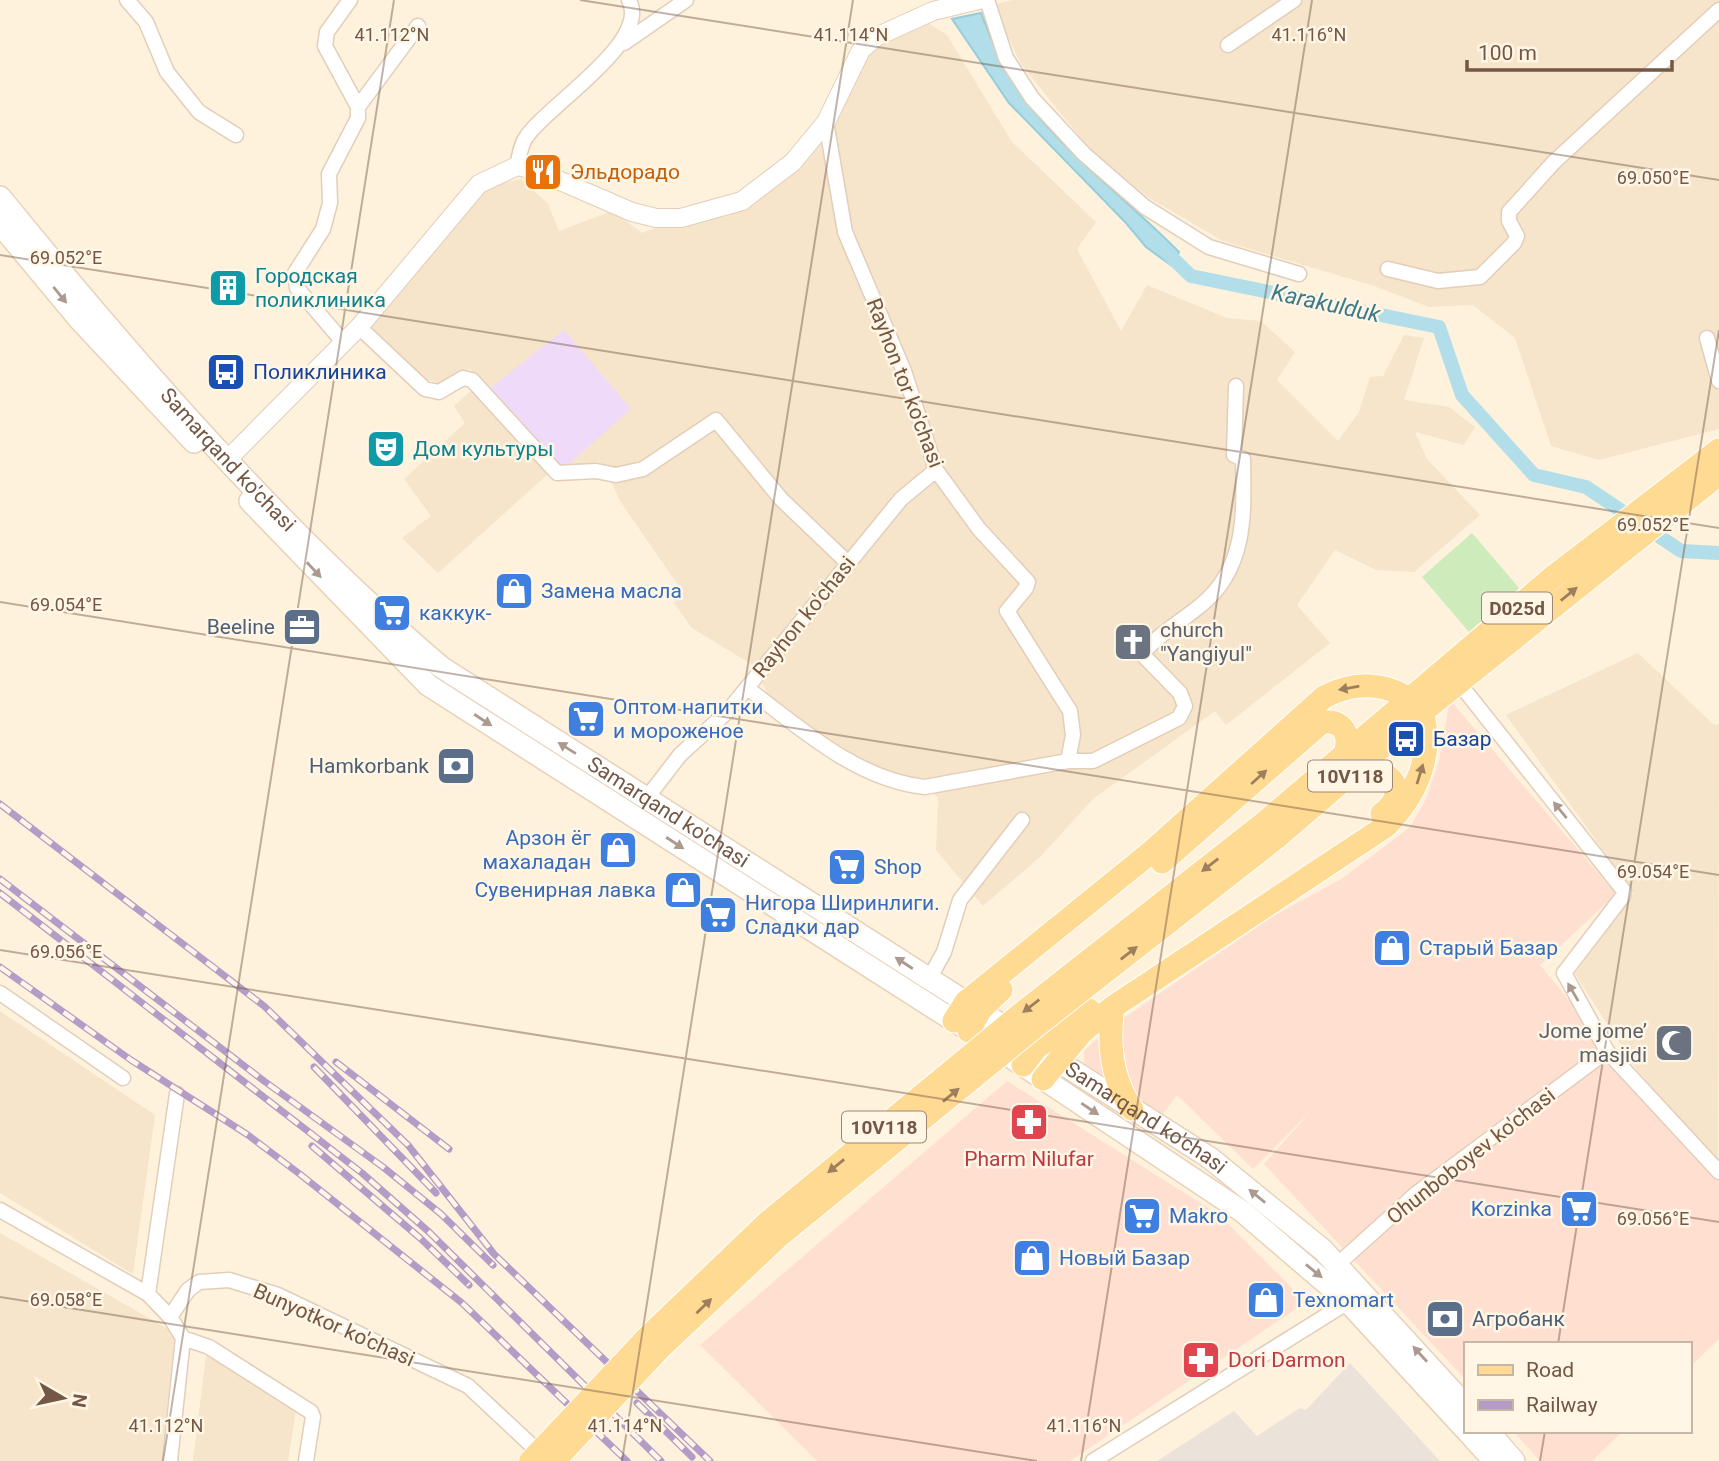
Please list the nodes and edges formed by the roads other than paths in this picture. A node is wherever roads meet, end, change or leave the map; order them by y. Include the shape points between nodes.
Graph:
1 (127, 0) edge
2 (351, 0) edge
3 (629, 0) edge
4 (686, 0) edge
5 (979, 0) edge
6 (986, 0) edge
7 (1294, 0) edge
8 (1719, 10) edge
9 (418, 26) dead end
10 (620, 45) junction
11 (1228, 45) dead end
12 (358, 107) junction
13 (826, 122) junction
14 (236, 135) dead end
15 (517, 166) junction
16 (0, 197) edge
17 (0, 224) edge
18 (1388, 269) dead end
19 (1299, 274) dead end
20 (359, 327) junction
21 (1707, 338) dead end
22 (344, 343) junction
23 (1719, 381) edge
24 (1236, 386) dead end
25 (228, 459) junction
26 (1713, 466) edge
27 (936, 470) junction
28 (1592, 545) junction
29 (1606, 563) junction
30 (849, 564) junction
31 (1459, 683) junction
32 (747, 688) junction
33 (1417, 707) junction
34 (1068, 761) junction
35 (1352, 761) junction
36 (646, 799) junction
37 (1021, 820) dead end
38 (1270, 831) junction
39 (929, 979) junction
40 (0, 993) edge
41 (915, 996) junction
42 (1113, 1007) junction
43 (967, 1016) junction
44 (1607, 1051) junction
45 (1039, 1063) junction
46 (123, 1078) dead end
47 (177, 1094) dead end
48 (1132, 1109) junction
49 (1719, 1172) edge
50 (0, 1210) edge
51 (1338, 1264) junction
52 (148, 1294) junction
53 (1348, 1302) junction
54 (170, 1317) junction
55 (183, 1338) junction
56 (1464, 1404) edge
57 (1464, 1428) edge
58 (1469, 1433) edge
59 (1490, 1433) edge
60 (170, 1461) edge
61 (306, 1461) edge
62 (531, 1461) edge
63 (548, 1461) edge
64 (555, 1461) edge
65 (1093, 1461) edge
66 (1494, 1461) edge
67 (1514, 1461) edge

1 - 14 street via 146,22 167,72 199,112
2 - 12 street via 327,32 325,46
3 - 10 street via 631,26
4 - 10 street
5 - 13 street via 933,11 876,37 861,50
6 - 19 street via 1006,58 1032,99 1084,154 1189,242
7 - 11 street
8 - 18 street via 1554,162 1509,212 1508,221 1517,236 1514,243 1480,276 1438,281
9 - 12 street
10 - 15 street via 526,137
12 - 22 street via 358,118 329,174 330,203 323,229 295,273 297,288
13 - 15 street via 793,162 742,201 681,218 632,212
13 - 27 street, Rayhon tor ko'chasi via 845,232 904,371
15 - 20 street via 480,184
16 - 25 main road, Samarqand ko'chasi
17 -> 41 main road, Samarqand ko'chasi via 89,329 327,585 428,685
20 - 22 street
20 - 30 street via 425,389 439,392 463,378 472,380 557,473 631,474 643,470 716,420 781,499
21 - 23 street
22 - 25 street
24 - 34 street via 1234,455 1243,459 1239,552 1214,592 1142,654 1180,693 1185,706 1179,718 1107,756
36 -> 25 main road, Samarqand ko'chasi via 441,667
26 - 28 main road, D025d
26 - 29 main road, D025d
27 - 30 street, Rayhon ko'chasi via 901,499
27 - 34 street, Rayhon tor ko'chasi via 979,529 1028,582 1007,611 1070,711 1073,735
28 - 29 main road
28 - 33 main road, D025d
31 -> 29 main road, D025d
30 - 32 street, Rayhon ko'chasi
31 - 33 main road, D025d
44 -> 31 street via 1564,973 1624,891
32 - 34 street via 859,767 905,785 925,788
32 - 36 street, Rayhon ko'chasi via 680,755
33 - 35 main road, 10V118
42 -> 33 main road via 1386,826 1407,802 1420,774 1426,746
33 -> 43 main road via 1391,688 1374,686 1350,687 1324,697
35 - 38 main road, 10V118
43 -> 35 main road via 1175,852 1322,722 1343,726
35 - 45 main road via 1393,781 1396,797 1387,810 1307,867 1199,933
39 -> 36 main road, Samarqand ko'chasi
37 - 39 street via 960,900 944,952
38 -> 62 main road, 10V118, bridge via 1021,1014 767,1223
64 -> 38 main road, 10V118, bridge via 660,1348 780,1235
39 - 41 street
39 - 43 main road, Samarqand ko'chasi
40 - 46 street
41 - 43 main road, Samarqand ko'chasi
42 - 45 main road
42 - 48 main road via 1111,1052 1123,1096
43 - 45 main road, Samarqand ko'chasi
44 - 49 street
44 - 51 street, Ohunboboyev ko'chasi via 1418,1194
45 - 48 main road, Samarqand ko'chasi
45 -> 53 main road, Samarqand ko'chasi via 1243,1212
47 - 52 street
51 -> 48 main road, Samarqand ko'chasi via 1210,1158
50 - 52 street
56 -> 51 main road, Samarqand ko'chasi
52 - 54 street
53 - 57 main road, Samarqand ko'chasi
53 - 65 street
54 - 55 street
54 - 63 street, Bunyotkor ko'chasi via 188,1290 200,1282 229,1280 278,1295 468,1386
55 - 60 street
55 - 61 street via 209,1347 311,1412
58 - 66 main road, Samarqand ko'chasi
59 - 67 main road

